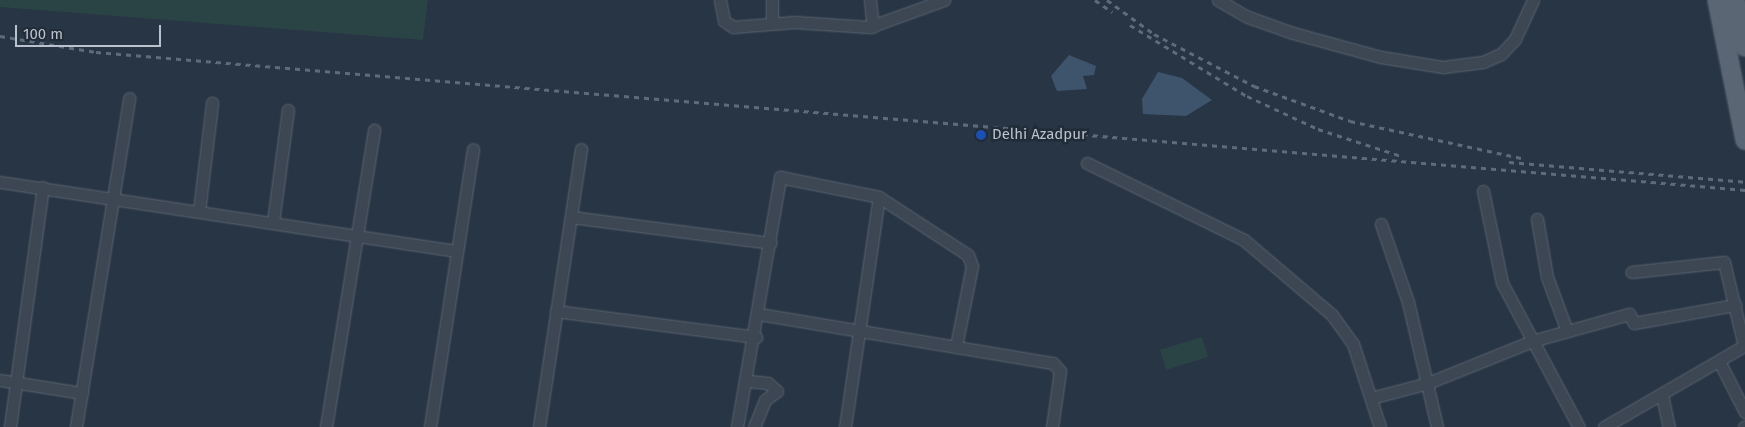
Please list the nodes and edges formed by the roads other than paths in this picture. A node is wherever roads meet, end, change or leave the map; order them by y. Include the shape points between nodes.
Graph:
1 (720, 0) edge
2 (772, 0) edge
3 (870, 0) edge
4 (944, 0) edge
5 (1218, 0) edge
6 (1533, 0) edge
7 (1717, 0) edge
8 (1736, 0) edge
9 (908, 5) edge
10 (772, 22) junction
11 (873, 27) junction
12 (1745, 47) edge
13 (129, 98) dead end
14 (212, 103) dead end
15 (288, 110) dead end
16 (374, 130) dead end
17 (1745, 140) edge
18 (473, 148) dead end
19 (581, 149) dead end
20 (1087, 163) dead end
21 (0, 182) edge
22 (43, 187) junction
23 (1483, 191) dead end
24 (879, 197) junction
25 (113, 198) junction
26 (198, 211) junction
27 (571, 217) junction
28 (1537, 219) dead end
29 (273, 222) junction
30 (1381, 224) dead end
31 (356, 235) junction
32 (770, 243) junction
33 (457, 251) junction
34 (1632, 272) dead end
35 (1735, 305) junction
36 (556, 310) junction
37 (759, 314) junction
38 (860, 330) junction
39 (1567, 330) junction
40 (756, 336) junction
41 (1532, 341) junction
42 (956, 346) junction
43 (1720, 363) junction
44 (0, 380) edge
45 (748, 381) junction
46 (16, 383) junction
47 (1428, 383) junction
48 (82, 393) junction
49 (1662, 395) junction
50 (1371, 398) junction
51 (1745, 412) edge
52 (10, 427) edge
53 (76, 427) edge
54 (326, 427) edge
55 (430, 427) edge
56 (539, 427) edge
57 (737, 427) edge
58 (754, 427) edge
59 (845, 427) edge
60 (1052, 427) edge
61 (1380, 427) edge
62 (1437, 427) edge
63 (1579, 427) edge
64 (1604, 427) edge
65 (1669, 427) edge

1 - 10 street via 729,26
2 - 10 street
3 - 11 street
4 - 9 street
5 - 6 street via 1248,18 1293,33 1381,57 1443,66 1483,62 1501,54 1515,39
7 - 17 main road
8 - 12 main road
9 - 11 street
10 - 11 street
13 - 25 street
14 - 26 street
15 - 29 street
16 - 31 street
18 - 33 street
19 - 27 street
20 - 50 street via 1153,192 1248,243 1340,325 1352,344
21 - 22 street
22 - 25 street
22 - 46 street
23 - 41 street via 1496,268
24 - 32 street via 780,177
24 - 38 street
24 - 42 street via 971,259
25 - 26 street
25 - 48 street
26 - 29 street
27 - 32 street
27 - 36 street
28 - 39 street via 1547,277
29 - 31 street
30 - 47 street via 1408,302
31 - 33 street
31 - 54 street
32 - 37 street
33 - 55 street
34 - 35 street via 1719,260 1724,262
35 - 39 street via 1634,323 1629,314
35 - 43 street via 1744,346
36 - 40 street
36 - 56 street
37 - 38 street
37 - 40 street
38 - 42 street
38 - 59 street
39 - 41 street
40 - 45 street
41 - 47 street
41 - 63 street
42 - 60 street via 1058,367
43 - 49 street
43 - 51 street
44 - 46 street
45 - 57 street
45 - 58 street via 768,383 777,391 765,400
46 - 48 street
46 - 52 street
47 - 50 street
47 - 62 street
48 - 53 street
49 - 64 street
49 - 65 street
50 - 61 street

